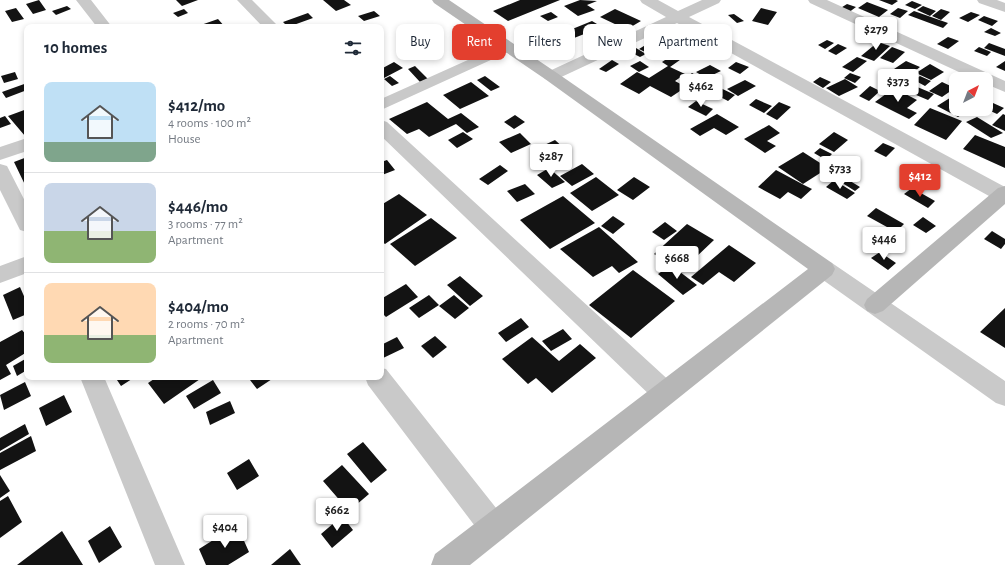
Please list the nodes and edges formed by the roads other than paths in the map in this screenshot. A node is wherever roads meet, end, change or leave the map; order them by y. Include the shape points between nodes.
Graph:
1 (83, 0) edge
2 (244, 0) edge
3 (439, 0) edge
4 (647, 0) edge
5 (714, 0) edge
6 (815, 0) edge
7 (984, 0) edge
8 (1005, 8) edge
9 (678, 17) junction
10 (102, 24) edge
11 (269, 24) edge
12 (508, 47) junction
13 (551, 76) junction
14 (1005, 87) edge
15 (384, 103) edge
16 (384, 129) edge
17 (24, 145) edge
18 (0, 154) edge
19 (0, 170) edge
20 (1004, 195) edge
21 (24, 219) edge
22 (24, 265) edge
23 (824, 269) junction
24 (0, 275) edge
25 (876, 305) junction
26 (93, 380) edge
27 (379, 380) edge
28 (665, 393) junction
29 (1005, 395) edge
30 (494, 528) junction
31 (170, 565) edge
32 (446, 565) edge

1 - 10 street
2 - 11 street
3 - 12 street
4 - 9 street
5 - 9 street
6 - 14 street
7 - 8 street
9 - 13 street
9 - 20 street
12 - 13 street
12 - 15 street
13 - 23 street
16 - 28 street
17 - 18 street
19 - 21 street
20 - 25 street
22 - 24 street
23 - 25 street
23 - 28 street
25 - 29 street
26 - 31 street
27 - 30 street
28 - 30 street
30 - 32 street

